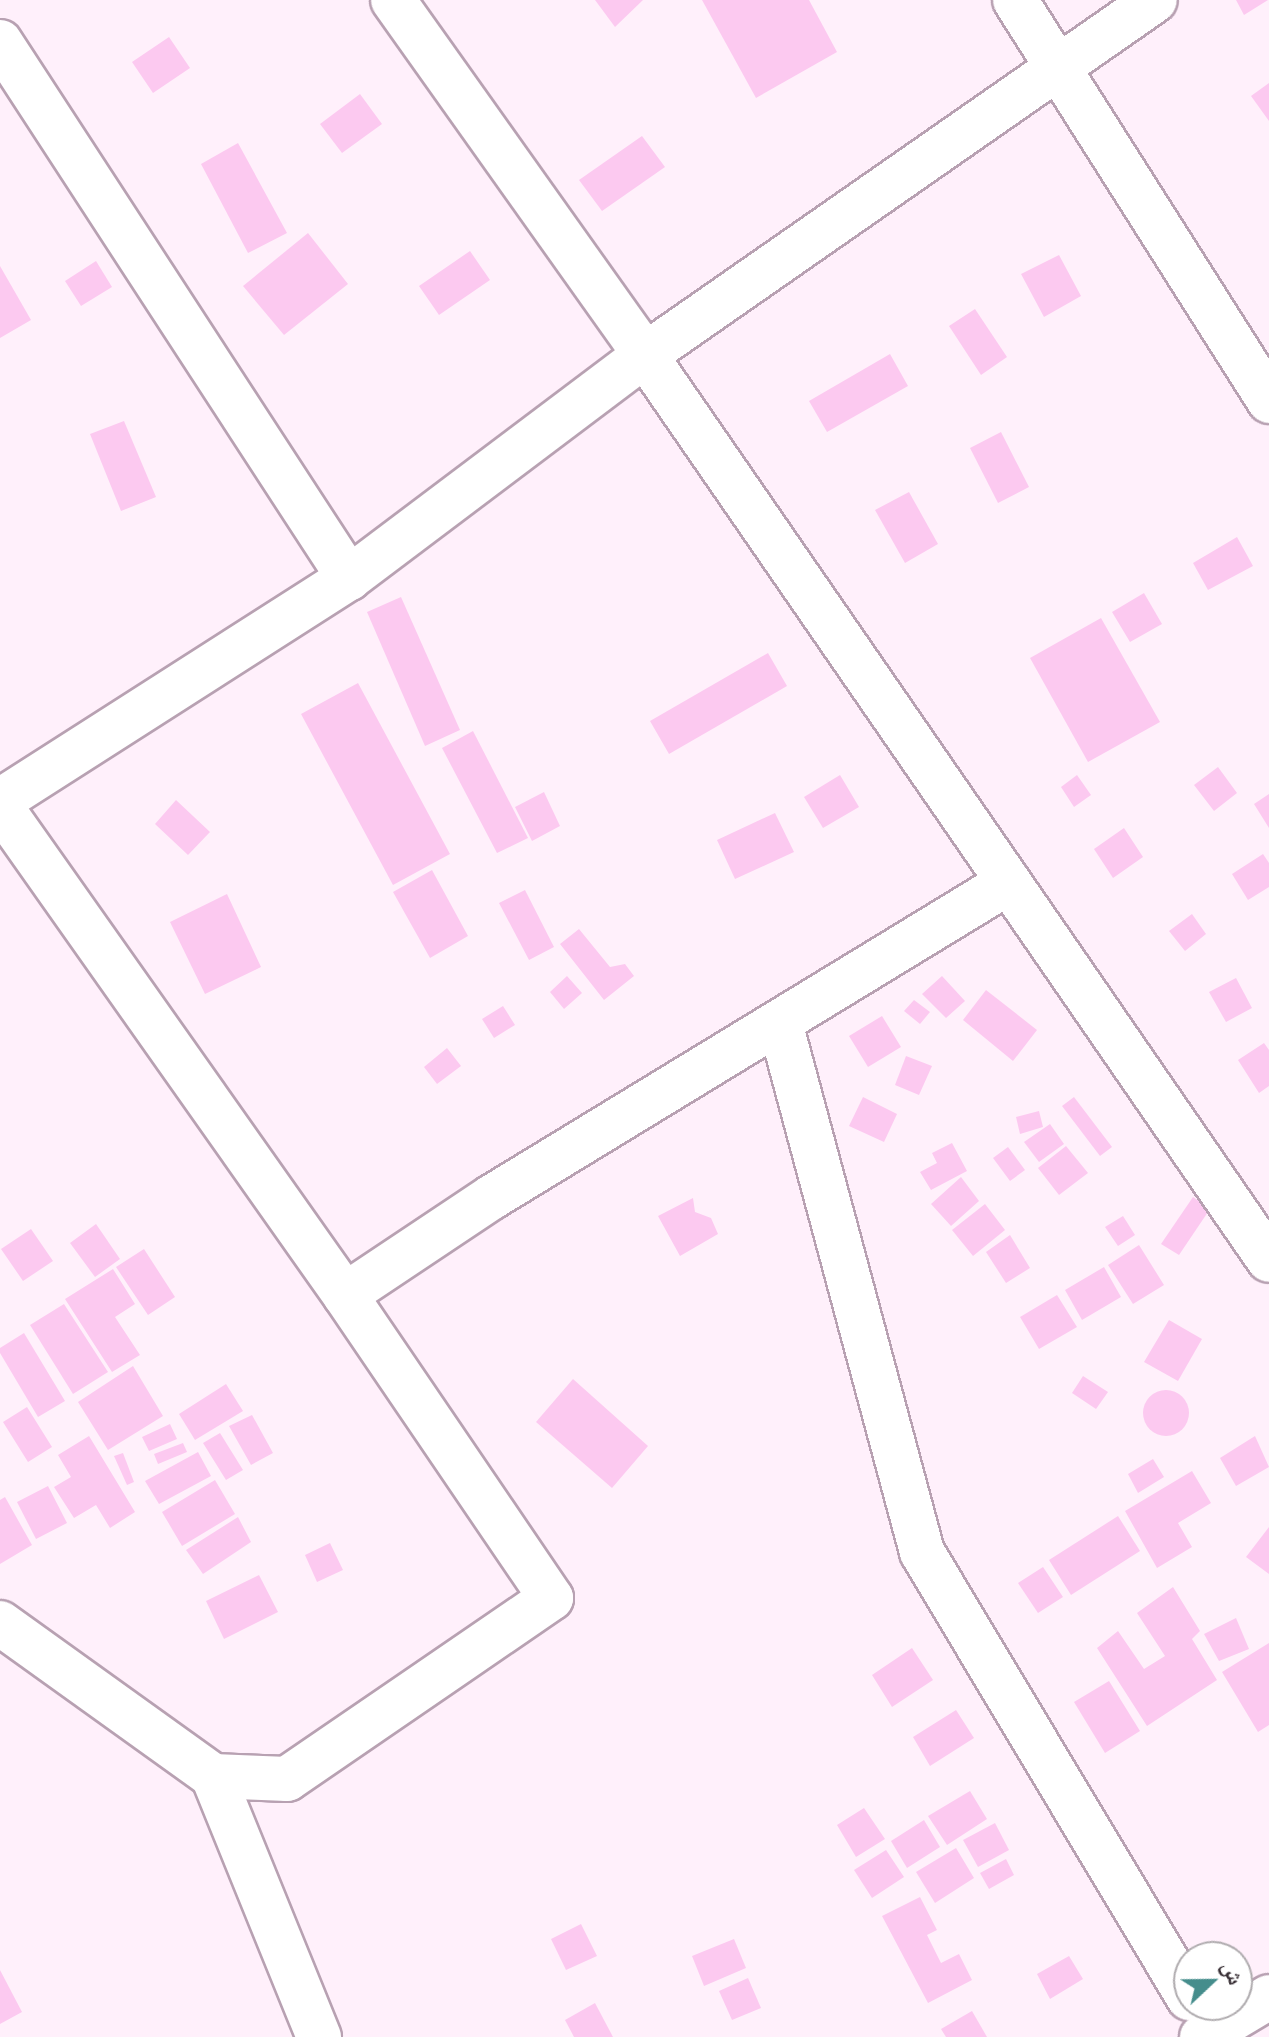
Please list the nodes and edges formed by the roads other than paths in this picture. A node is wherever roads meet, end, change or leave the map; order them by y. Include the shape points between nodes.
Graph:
1 (393, 0) edge
2 (1015, 0) edge
3 (1155, 0) edge
4 (0, 42) edge
5 (1056, 66) junction
6 (13, 91) edge
7 (645, 355) junction
8 (1269, 401) edge
9 (349, 578) junction
10 (0, 804) edge
11 (1009, 882) junction
12 (780, 1023) junction
13 (1269, 1260) edge
14 (345, 1295) junction
15 (0, 1623) edge
16 (213, 1776) junction
17 (1173, 1974) edge
18 (319, 2037) edge

1 - 7 street
2 - 5 street
3 - 5 street
4 - 6 street
5 - 7 street
5 - 8 street
6 - 9 street
7 - 9 street
7 - 11 street
9 - 10 street
10 - 14 street
11 - 12 street
11 - 13 street
12 - 14 street via 492,1197
12 - 17 street via 922,1552
14 - 16 street via 551,1598 287,1779
15 - 16 street
16 - 18 street

